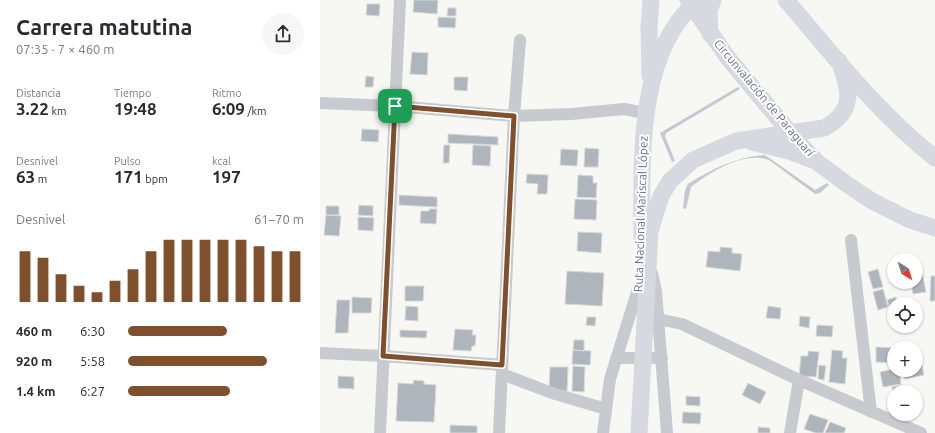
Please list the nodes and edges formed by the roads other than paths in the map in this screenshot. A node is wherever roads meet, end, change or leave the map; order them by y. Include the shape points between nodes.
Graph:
1 (400, 0) edge
2 (651, 0) edge
3 (713, 0) edge
4 (786, 0) edge
5 (693, 2) edge
6 (710, 34) junction
7 (520, 40) dead end
8 (839, 61) junction
9 (650, 84) junction
10 (320, 103) edge
11 (395, 106) junction
12 (645, 113) junction
13 (514, 116) junction
14 (791, 134) junction
15 (736, 141) junction
16 (935, 158) edge
17 (822, 165) junction
18 (935, 228) edge
19 (851, 240) dead end
20 (649, 261) junction
21 (638, 289) junction
22 (658, 319) junction
23 (320, 353) edge
24 (383, 356) junction
25 (616, 358) junction
26 (638, 358) junction
27 (662, 358) junction
28 (502, 369) junction
29 (798, 380) junction
30 (606, 409) junction
31 (871, 412) junction
32 (380, 433) edge
33 (499, 433) edge
34 (603, 433) edge
35 (631, 433) edge
36 (639, 433) edge
37 (667, 433) edge
38 (790, 433) edge
39 (921, 433) edge

1 - 11 street
2 - 9 highway
3 - 6 highway via 709,11
4 - 8 highway
5 - 6 highway, Circunvalación de Paraguarí
5 - 9 highway, Ruta Nacional Mariscal López via 669,36
6 - 14 highway, Circunvalación de Paraguarí
7 - 13 street
8 - 14 highway, Ruta Nacional Mariscal López via 848,83 849,100 840,115 834,123 824,128
8 - 16 highway via 895,124
9 - 12 highway, Ruta Nacional Mariscal López
10 - 11 street
11 - 13 street
11 - 24 street
12 - 13 street via 624,109
12 - 21 highway, Ruta Nacional Mariscal López via 642,245
13 - 28 street
14 - 15 highway, Ruta Nacional Mariscal López
14 - 17 highway, Circunvalación de Paraguarí
15 - 17 highway via 753,142 789,151
15 - 20 highway, Ruta Nacional Mariscal López via 693,160 670,181 661,196 650,231
17 - 18 highway, Circunvalación de Paraguarí via 872,201
19 - 31 street
20 - 22 street via 656,290
20 - 26 highway, Ruta Nacional Mariscal López
21 - 25 street
21 - 26 highway, Ruta Nacional Mariscal López
22 - 27 street
22 - 29 street via 682,324
23 - 24 street
24 - 28 street
24 - 32 street
25 - 26 street
25 - 30 street
26 - 27 street
26 - 35 highway, Ruta Nacional Mariscal López
26 - 36 highway, Ruta Nacional Mariscal López
27 - 37 street
28 - 30 street via 552,393
28 - 33 street
29 - 31 street
29 - 38 street
30 - 34 street
31 - 39 street

